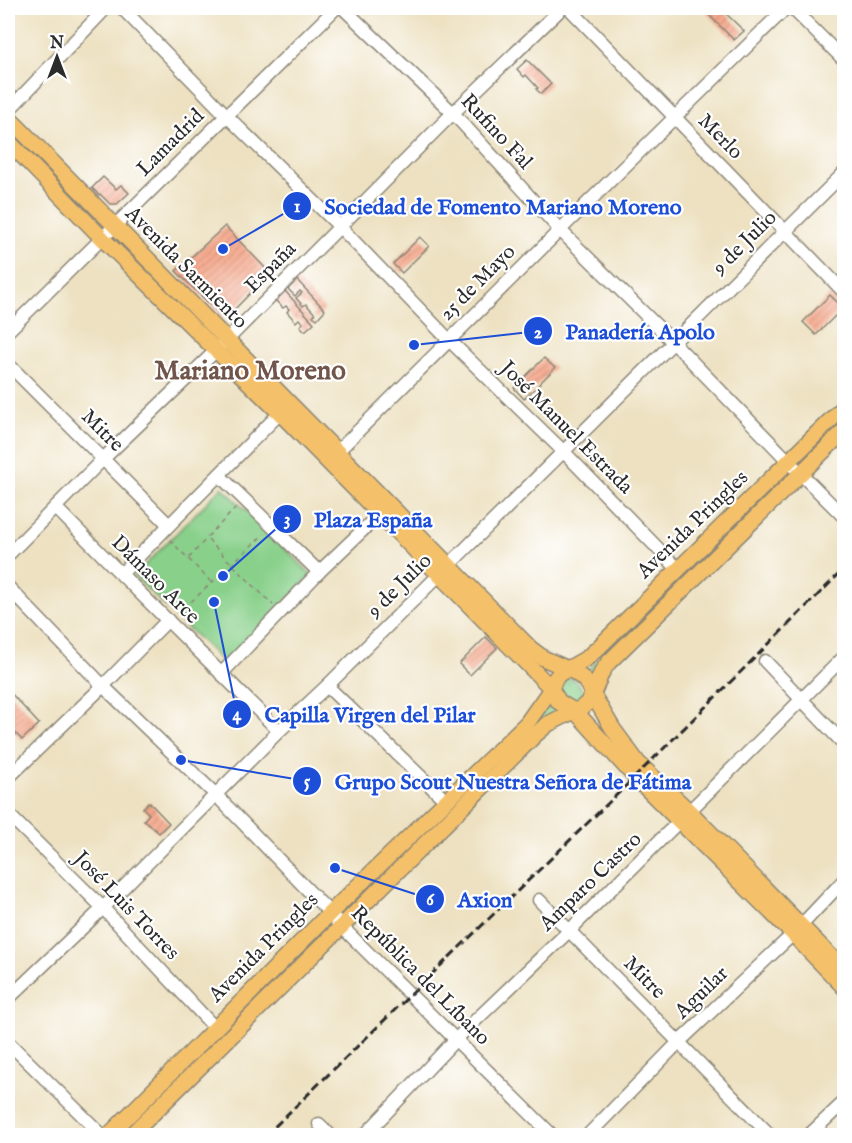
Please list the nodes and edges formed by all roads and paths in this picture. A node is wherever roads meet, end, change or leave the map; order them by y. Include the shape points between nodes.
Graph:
1 (106, 8) edge
2 (122, 8) edge
3 (336, 8) edge
4 (343, 8) edge
5 (562, 8) edge
6 (569, 8) edge
7 (786, 8) edge
8 (792, 8) edge
9 (844, 60) edge
10 (8, 111) edge
11 (453, 113) junction
12 (226, 115) junction
13 (8, 117) edge
14 (674, 118) junction
15 (8, 141) edge
16 (844, 173) edge
17 (115, 226) junction
18 (340, 227) junction
19 (560, 230) junction
20 (785, 231) junction
21 (103, 238) junction
22 (844, 292) edge
23 (8, 331) edge
24 (449, 340) junction
25 (674, 343) junction
26 (222, 345) junction
27 (8, 364) edge
28 (844, 407) edge
29 (280, 413) junction
30 (844, 431) edge
31 (564, 451) junction
32 (332, 457) junction
33 (102, 460) junction
34 (788, 461) junction
35 (801, 474) junction
36 (219, 475) junction
37 (240, 504) dead end
38 (55, 507) junction
39 (385, 510) junction
40 (844, 517) edge
41 (170, 525) junction
42 (267, 531) dead end
43 (206, 538) junction
44 (170, 540) dead end
45 (8, 555) edge
46 (188, 558) junction
47 (232, 563) junction
48 (678, 569) junction
49 (444, 570) junction
50 (319, 572) junction
51 (121, 574) junction
52 (212, 582) junction
53 (8, 587) edge
54 (278, 610) dead end
55 (172, 618) junction
56 (844, 657) edge
57 (765, 661) dead end
58 (569, 669) junction
59 (221, 674) junction
60 (103, 686) junction
61 (327, 686) junction
62 (551, 688) junction
63 (593, 695) junction
64 (801, 699) junction
65 (574, 711) junction
66 (279, 731) junction
67 (844, 744) edge
68 (8, 778) edge
69 (216, 795) junction
70 (445, 801) junction
71 (8, 814) edge
72 (685, 818) junction
73 (844, 880) edge
74 (539, 900) dead end
75 (103, 908) junction
76 (330, 913) junction
77 (341, 926) junction
78 (797, 929) junction
79 (570, 930) junction
80 (844, 970) edge
81 (844, 987) edge
82 (8, 999) edge
83 (214, 1028) junction
84 (455, 1040) junction
85 (8, 1042) edge
86 (680, 1042) junction
87 (844, 1102) edge
88 (319, 1124) dead end
89 (105, 1136) edge
90 (130, 1136) edge
91 (331, 1136) edge
92 (364, 1136) edge
93 (552, 1136) edge
94 (587, 1136) edge
95 (771, 1136) edge
96 (808, 1136) edge

1 - 10 street
2 - 12 street, José Manuel Estrada
3 - 12 street, Lamadrid
4 - 11 street, Rufino Fal
5 - 11 street, España
6 - 14 street, Merlo
7 - 14 street, 25 de Mayo
8 - 9 street
11 - 18 street, España
11 - 19 street, Rufino Fal
12 - 17 street, Lamadrid
12 - 18 street, José Manuel Estrada
13 - 17 main road, Avenida Sarmiento
14 - 19 street, 25 de Mayo
14 - 20 street, Merlo
15 - 21 main road, Avenida Sarmiento
16 - 20 street, 9 de Julio
17 - 21 street, Lamadrid
17 - 26 main road, Avenida Sarmiento
18 - 24 street, José Manuel Estrada
18 - 26 street, España
19 - 24 street, 25 de Mayo
19 - 25 street, Rufino Fal
20 - 22 street, Merlo
20 - 25 street, 9 de Julio
21 - 23 street, Lamadrid
21 - 26 main road, Avenida Sarmiento
24 - 31 street, José Manuel Estrada
24 - 32 street, 25 de Mayo
25 - 31 street, 9 de Julio
25 - 34 street, Rufino Fal
26 - 29 main road, Avenida Sarmiento
26 - 32 main road, Avenida Sarmiento
26 - 33 street, España
27 - 33 street, Mitre
28 - 34 main road, Avenida Pringles
29 - 32 main road, Avenida Sarmiento
29 - 36 street
30 - 35 main road, Avenida Pringles
31 - 48 street, José Manuel Estrada
31 - 49 street, 9 de Julio
32 - 39 main road, Avenida Sarmiento
33 - 38 street, España
33 - 41 street, Mitre
34 - 35 street, Rufino Fal
34 - 48 main road, Avenida Pringles
35 - 40 street, Rufino Fal
35 - 63 main road, Avenida Pringles via 609,662
36 - 41 street
36 - 50 street
37 - 43 path
38 - 45 street, España
38 - 51 street, Dámaso Arce
39 - 49 main road, Avenida Sarmiento
39 - 50 street
41 - 51 street
42 - 47 path
43 - 46 path
43 - 47 path
44 - 46 path
46 - 52 path
47 - 52 path
47 - 54 path
48 - 58 main road, Avenida Pringles via 598,648
49 - 58 main road, Avenida Sarmiento via 543,658
49 - 61 street, 9 de Julio
49 - 62 main road, Avenida Sarmiento
50 - 59 street
51 - 55 street, Dámaso Arce
52 - 55 path
53 - 60 street, República del Líbano
55 - 59 street, Dámaso Arce
55 - 60 street
56 - 64 street, Amparo Castro
57 - 64 street
58 - 62 main road via 559,674
58 - 63 main road via 589,684
59 - 66 street, Dámaso Arce
60 - 68 street
60 - 69 street, República del Líbano
61 - 66 street, 9 de Julio
61 - 70 street
62 - 65 main road via 559,702
62 - 70 main road, Avenida Pringles via 527,723
63 - 65 main road
63 - 72 main road via 613,729
64 - 67 street
64 - 72 street, Amparo Castro
65 - 72 main road via 635,777
65 - 77 main road, Avenida Pringles via 536,734
66 - 69 street, 9 de Julio
69 - 75 street, 9 de Julio
69 - 76 street, República del Líbano
70 - 76 main road, Avenida Pringles
71 - 75 street, José Luis Torres
72 - 78 main road
72 - 79 street, Amparo Castro
73 - 78 street, Aguilar
74 - 79 street, Mitre
75 - 82 street, 9 de Julio
75 - 83 street, José Luis Torres
76 - 77 street, República del Líbano
76 - 83 main road, Avenida Pringles
77 - 84 street, República del Líbano
77 - 90 main road, Avenida Pringles
78 - 80 main road
78 - 81 main road
78 - 86 street, Aguilar
79 - 84 street, Amparo Castro
79 - 86 street, Mitre
83 - 89 main road, Avenida Pringles
84 - 92 street, Amparo Castro
84 - 93 street, República del Líbano
85 - 89 street
86 - 94 street, Aguilar
86 - 95 street, Mitre
87 - 96 street
88 - 91 street

